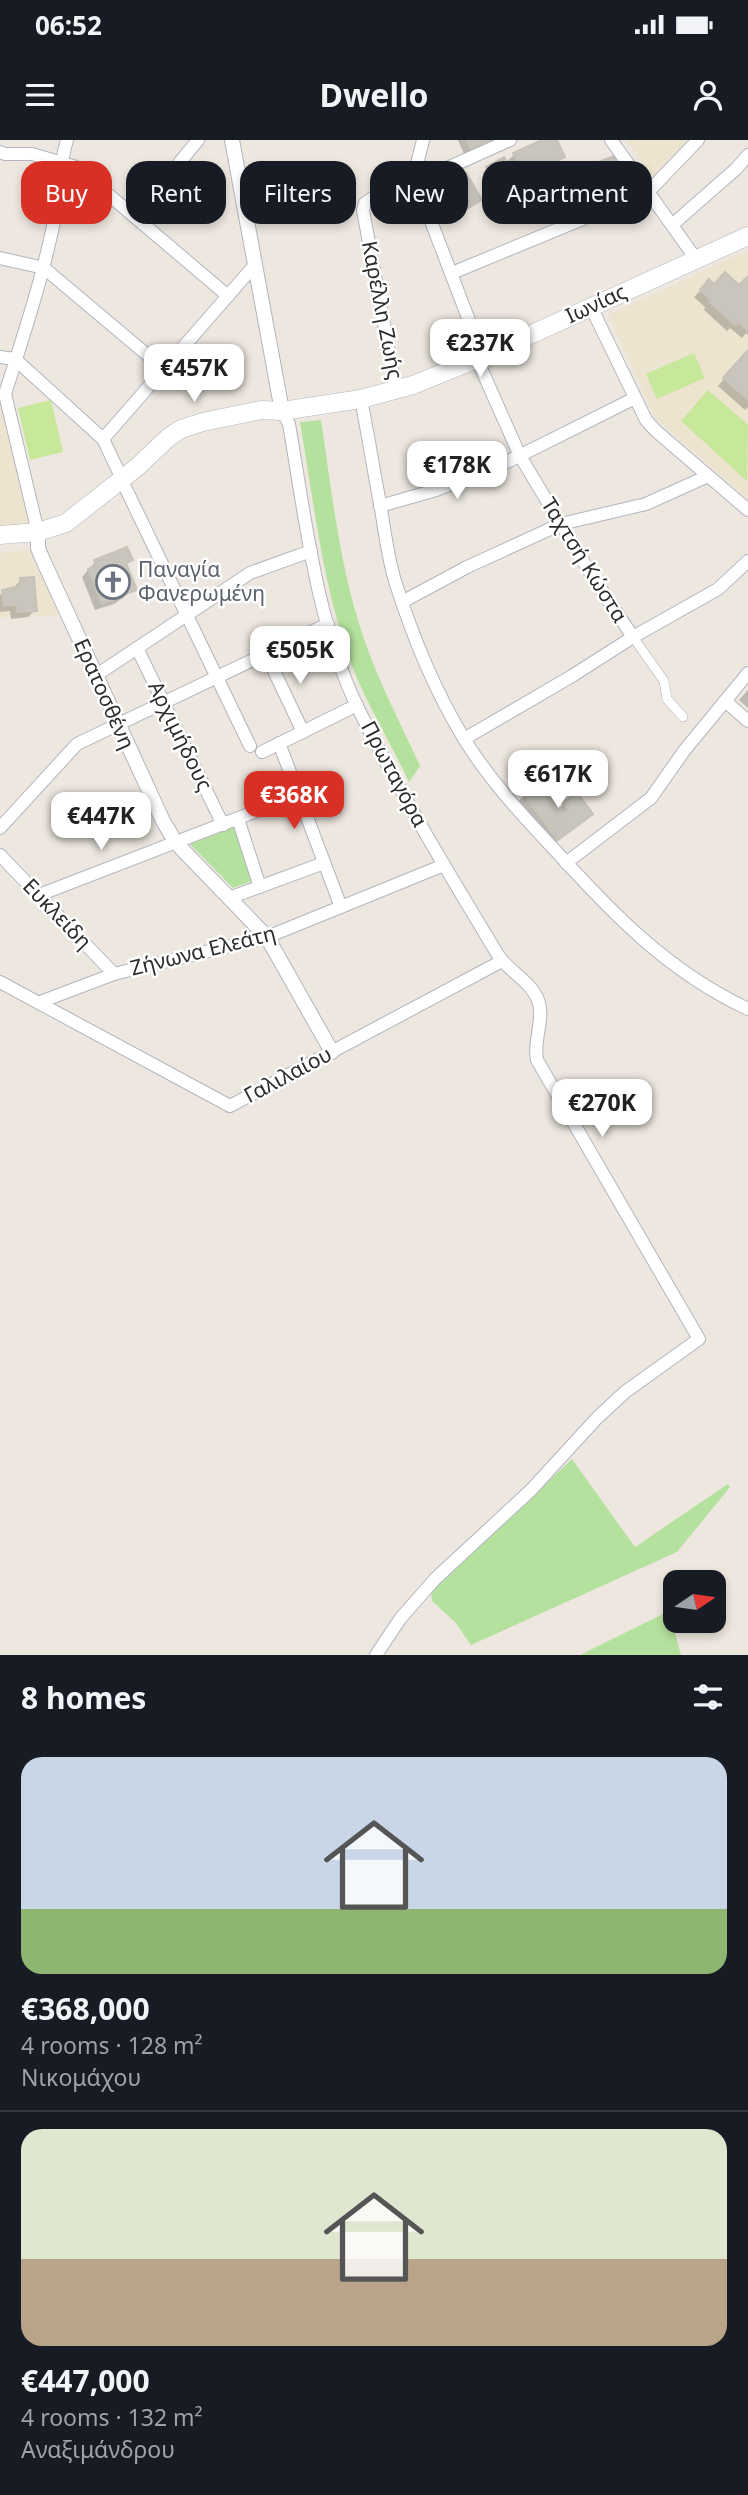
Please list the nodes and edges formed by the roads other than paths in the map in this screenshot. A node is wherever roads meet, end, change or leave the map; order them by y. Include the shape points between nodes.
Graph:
1 (67, 140) edge
2 (198, 140) edge
3 (232, 140) edge
4 (423, 140) edge
5 (510, 140) edge
6 (611, 140) edge
7 (698, 140) edge
8 (0, 152) edge
9 (748, 155) edge
10 (61, 161) joint
11 (181, 161) edge
12 (418, 161) edge
13 (462, 161) edge
14 (626, 161) edge
15 (652, 188) edge
16 (112, 198) edge
17 (370, 198) edge
18 (652, 198) edge
19 (126, 209) edge
20 (53, 224) edge
21 (143, 224) edge
22 (433, 224) edge
23 (571, 224) edge
24 (671, 225) junction
25 (747, 238) edge
26 (0, 258) edge
27 (696, 259) junction
28 (254, 266) junction
29 (44, 268) junction
30 (452, 273) junction
31 (228, 296) junction
32 (591, 307) junction
33 (0, 356) edge
34 (480, 358) junction
35 (15, 359) junction
36 (164, 369) junction
37 (396, 390) junction
38 (2, 393) edge
39 (635, 398) junction
40 (356, 400) junction
41 (290, 409) junction
42 (103, 439) junction
43 (520, 456) junction
44 (708, 476) junction
45 (124, 484) junction
46 (380, 506) junction
47 (748, 510) edge
48 (561, 524) junction
49 (0, 535) edge
50 (38, 538) junction
51 (0, 547) edge
52 (311, 551) junction
53 (748, 561) edge
54 (402, 602) junction
55 (186, 614) junction
56 (328, 624) junction
57 (633, 637) junction
58 (137, 648) junction
59 (266, 654) junction
60 (748, 673) edge
61 (95, 676) junction
62 (217, 678) junction
63 (725, 701) junction
64 (164, 703) junction
65 (357, 705) junction
66 (683, 717) dead end
67 (748, 721) edge
68 (117, 726) junction
69 (303, 732) junction
70 (464, 739) junction
71 (279, 743) junction
72 (298, 795) junction
73 (238, 819) junction
74 (223, 825) junction
75 (0, 828) edge
76 (176, 843) junction
77 (0, 855) edge
78 (324, 863) junction
79 (566, 863) junction
80 (444, 865) junction
81 (260, 887) junction
82 (39, 895) junction
83 (229, 898) junction
84 (341, 907) junction
85 (267, 937) junction
86 (502, 961) junction
87 (114, 974) junction
88 (0, 982) edge
89 (40, 1003) junction
90 (748, 1009) edge
91 (332, 1052) junction
92 (376, 1655) edge

1 - 10 street
2 - 11 street
3 - 28 street
4 - 12 street
5 - 13 street, Καρέλλη Ζωής
6 - 14 street
7 - 15 street
8 - 10 street
9 - 24 street
16 - 19 street
17 - 37 street, Καρέλλη Ζωής via 363,210
18 - 24 street
20 - 29 street
21 - 31 street
22 - 30 street, Ταχτσή Κώστα
23 - 30 street
24 - 27 street
25 - 27 main road, Ιωνίας
26 - 29 street
27 - 32 main road, Ιωνίας
28 - 31 street
28 - 41 street
29 - 35 street
29 - 36 street
30 - 34 street, Ταχτσή Κώστα
31 - 36 street
32 - 34 main road, Ιωνίας
32 - 39 street
33 - 35 street
34 - 37 main road, Ιωνίας
34 - 43 street, Ταχτσή Κώστα
35 - 38 street
35 - 42 street
36 - 42 street
37 - 40 main road, Ιωνίας
38 - 50 street
39 - 43 street
39 - 44 street via 656,431
40 - 41 main road, Ιωνίας
40 - 46 street
41 - 45 main road, Ιωνίας via 196,433
41 - 52 street, Πρωταγόρα
42 - 45 street
43 - 46 street via 461,482
43 - 48 street, Ταχτσή Κώστα
44 - 47 street
44 - 48 street via 646,504
45 - 50 main road, Ιωνίας via 77,528
45 - 55 street
46 - 54 street
48 - 54 street
48 - 57 street, Ταχτσή Κώστα
49 - 50 main road, Ιωνίας
50 - 51 main road, Ιωνίας
50 - 61 street, Ερατοσθένη via 41,558
52 - 55 street via 250,573
52 - 56 street, Πρωταγόρα
53 - 57 street via 718,589
54 - 70 street via 433,679
55 - 58 street
55 - 62 street
56 - 59 street
56 - 65 street, Πρωταγόρα
57 - 66 street, Ταχτσή Κώστα via 664,681 667,699
57 - 70 street
58 - 61 street
58 - 64 street, Αρχιμήδους
59 - 62 street
59 - 69 street
60 - 63 street
61 - 68 street, Ερατοσθένη
62 - 64 street
62 - 71 street via 256,749
63 - 67 street
63 - 79 street via 651,798
64 - 68 street
64 - 74 street, Αρχιμήδους
65 - 69 street
65 - 80 street, Πρωταγόρα
68 - 75 street via 69,751
68 - 76 street, Ερατοσθένη
69 - 71 street
70 - 79 street
71 - 72 street
72 - 73 street
72 - 78 street
73 - 74 street
73 - 81 street
74 - 76 street
76 - 82 street
76 - 83 street, Ερατοσθένη
77 - 82 street, Ευκλείδη
78 - 81 street
78 - 84 street
79 - 90 street via 661,956 695,982
80 - 84 street, Ζήνωνα Ελεάτη
80 - 86 street, Πρωταγόρα
81 - 83 street
82 - 87 street, Ευκλείδη
83 - 85 street, Ερατοσθένη
84 - 85 street, Ζήνωνα Ελεάτη
85 - 87 street, Ζήνωνα Ελεάτη
85 - 91 street, Ερατοσθένη
86 - 91 street, Γαλιλαίου
86 - 92 street, Πρωταγόρα via 538,1000 540,1020 534,1047 545,1078 699,1339 597,1418 531,1490 435,1579
87 - 89 street, Ζήνωνα Ελεάτη
88 - 89 street, Γαλιλαίου
89 - 91 street, Γαλιλαίου via 230,1106

